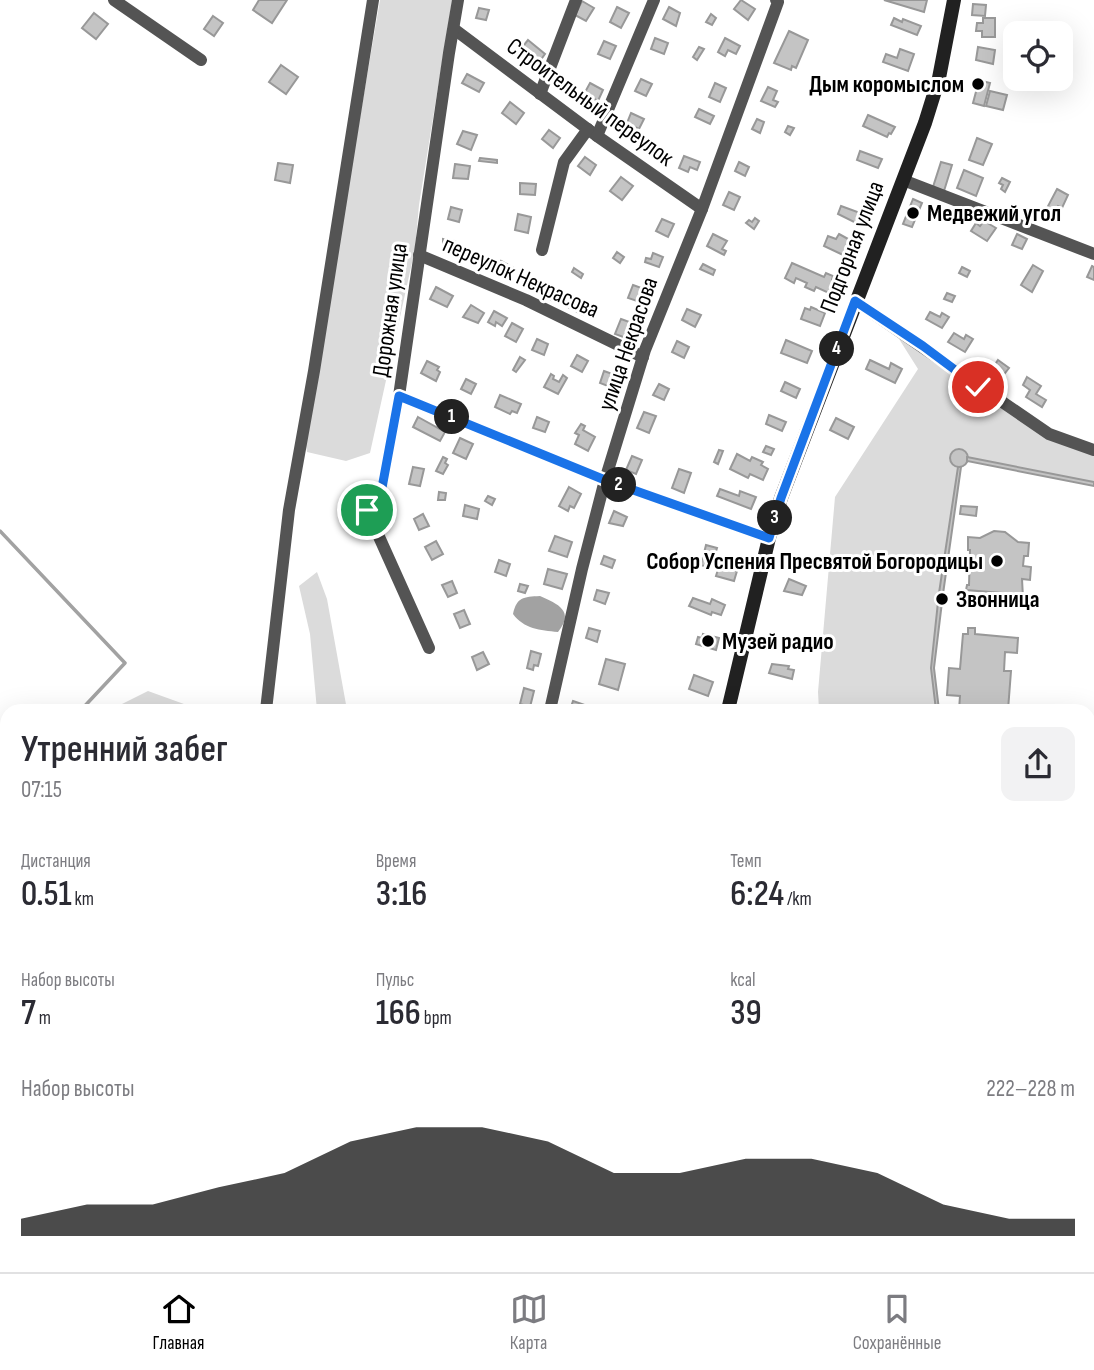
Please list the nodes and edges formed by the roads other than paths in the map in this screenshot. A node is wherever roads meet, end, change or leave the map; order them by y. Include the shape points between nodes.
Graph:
1 (114, 0) edge
2 (373, 0) edge
3 (458, 0) edge
4 (576, 0) edge
5 (654, 0) edge
6 (954, 0) edge
7 (777, 1) edge
8 (454, 29) junction
9 (201, 60) dead end
10 (540, 94) junction
11 (592, 132) junction
12 (903, 180) junction
13 (702, 209) junction
14 (542, 250) dead end
15 (1094, 254) edge
16 (419, 255) junction
17 (855, 301) junction
18 (643, 357) junction
19 (399, 396) junction
20 (1094, 450) edge
21 (605, 480) junction
22 (769, 538) junction
23 (429, 648) dead end
24 (267, 704) edge
25 (551, 704) edge
26 (729, 704) edge

1 - 9 street
2 - 24 street via 289,509
3 - 8 street, Дорожная улица
4 - 10 street
5 - 11 street
6 - 12 main road, Подгорная улица via 939,79
7 - 13 street, улица Некрасова
8 - 10 street, Строительный переулок
8 - 16 street, Дорожная улица
10 - 11 street, Строительный переулок
11 - 13 street, Строительный переулок
11 - 14 street via 564,162
12 - 15 street
12 - 17 main road, Подгорная улица
13 - 18 street, улица Некрасова
16 - 18 street, переулок Некрасова
16 - 19 street, Дорожная улица
17 - 20 street via 1049,434
17 - 22 main road, Подгорная улица
18 - 21 street, улица Некрасова
19 - 21 street
19 - 23 street, Дорожная улица via 379,504 367,510
21 - 22 street
21 - 25 street, улица Некрасова
22 - 26 main road, Подгорная улица

